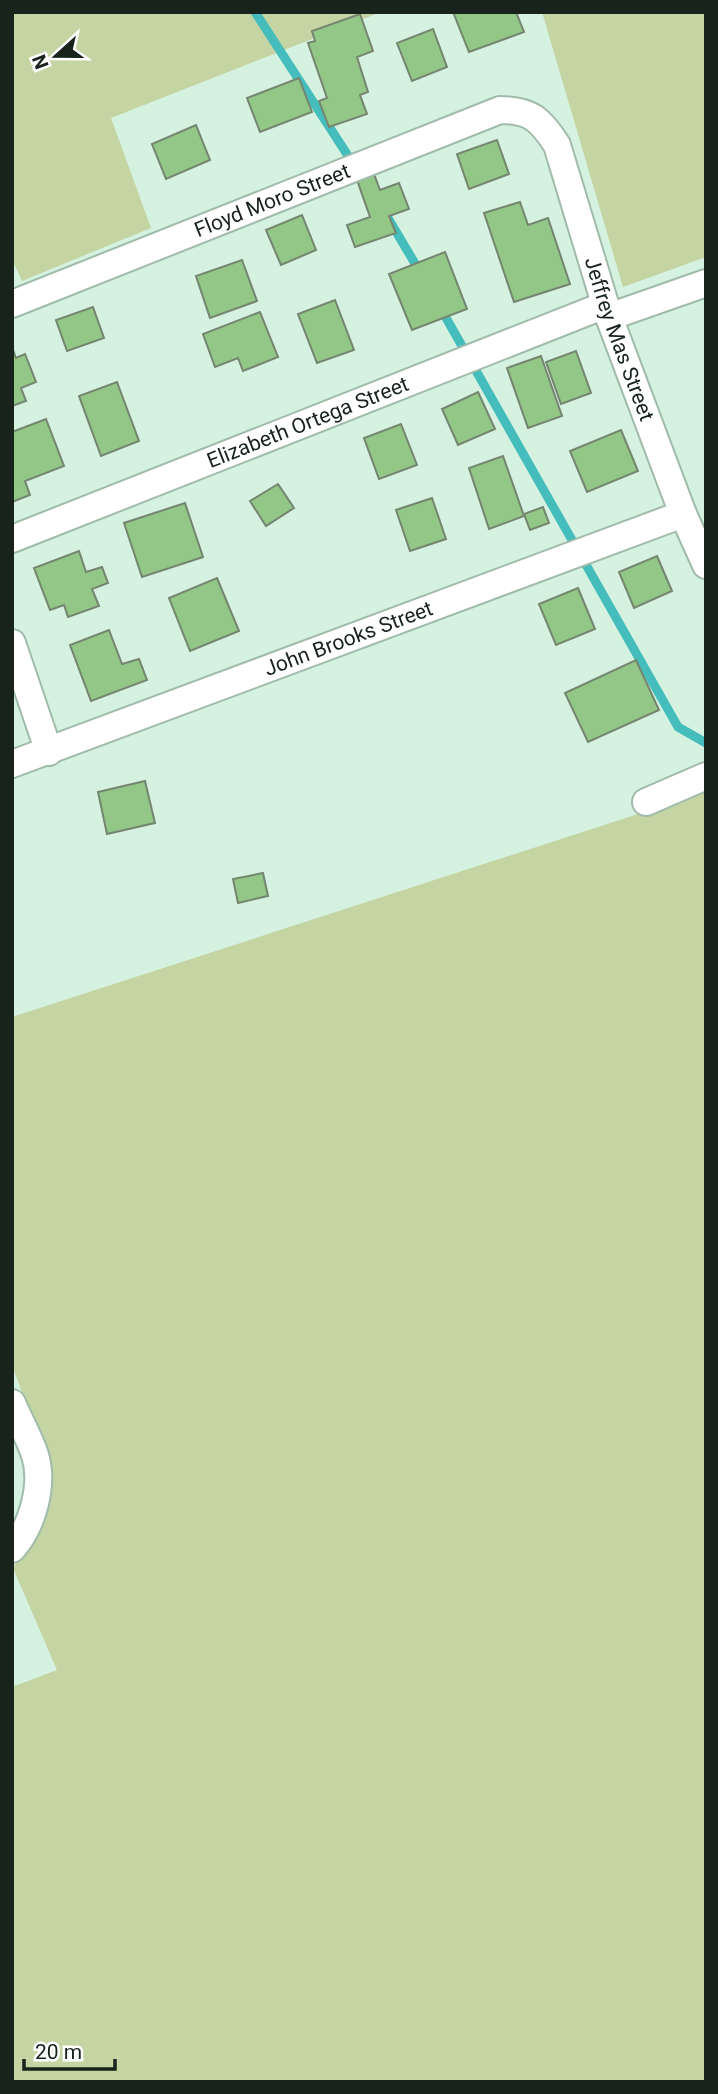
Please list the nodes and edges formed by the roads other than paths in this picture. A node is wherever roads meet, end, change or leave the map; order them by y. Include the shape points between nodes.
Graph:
1 (533, 116) joint
2 (706, 283) edge
3 (12, 304) edge
4 (607, 311) junction
5 (683, 514) junction
6 (12, 539) edge
7 (706, 565) edge
8 (12, 643) edge
9 (49, 752) junction
10 (12, 764) edge
11 (706, 776) edge
12 (646, 802) dead end
13 (12, 1403) edge
14 (12, 1549) edge

1 - 3 street, Floyd Moro Street via 500,110
1 - 4 street, Jeffrey Mas Street via 556,145
2 - 4 street, Elizabeth Ortega Street
4 - 5 street, Jeffrey Mas Street
4 - 6 street, Elizabeth Ortega Street
5 - 7 street, Jeffrey Mas Street
5 - 9 street, John Brooks Street
8 - 9 street
9 - 10 street, John Brooks Street
11 - 12 street
13 - 14 street via 35,1456 39,1482 32,1512

